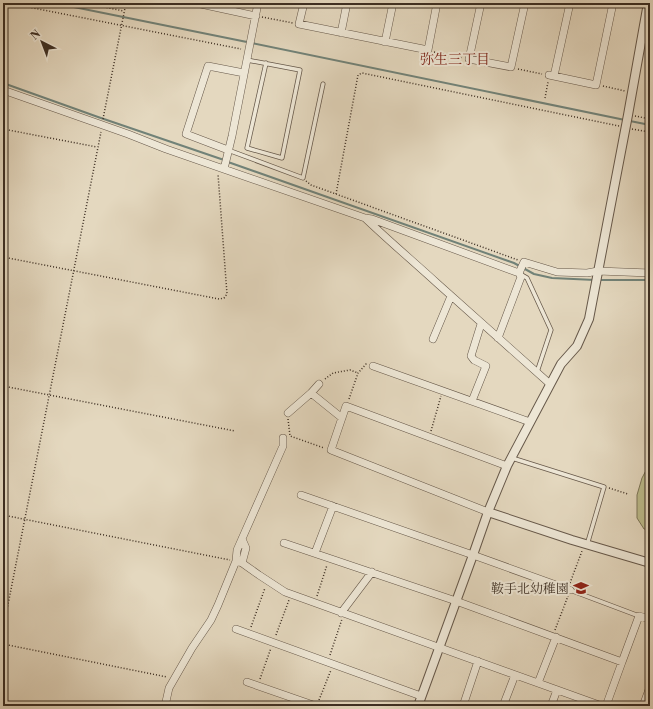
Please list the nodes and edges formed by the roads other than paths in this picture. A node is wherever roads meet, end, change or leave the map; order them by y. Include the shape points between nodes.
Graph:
1 (196, 3) edge
2 (258, 3) edge
3 (304, 3) edge
4 (348, 3) edge
5 (393, 3) edge
6 (437, 3) edge
7 (481, 3) edge
8 (525, 3) edge
9 (570, 3) edge
10 (613, 3) edge
11 (648, 3) edge
12 (216, 5) edge
13 (256, 16) junction
14 (341, 33) junction
15 (385, 42) junction
16 (247, 60) junction
17 (266, 63) junction
18 (244, 73) junction
19 (323, 84) dead end
20 (3, 90) edge
21 (228, 150) junction
22 (221, 168) junction
23 (365, 218) junction
24 (598, 271) junction
25 (519, 273) junction
26 (650, 273) edge
27 (451, 296) junction
28 (482, 324) junction
29 (498, 338) junction
30 (433, 339) dead end
31 (373, 366) road end
32 (537, 373) junction
33 (319, 384) road end
34 (550, 384) junction
35 (311, 393) junction
36 (472, 401) junction
37 (288, 413) road end
38 (342, 418) junction
39 (530, 422) junction
40 (283, 438) dead end
41 (511, 458) junction
42 (507, 466) junction
43 (301, 495) dead end
44 (333, 506) junction
45 (488, 512) junction
46 (284, 543) dead end
47 (586, 544) junction
48 (315, 553) junction
49 (473, 555) junction
50 (239, 562) junction
51 (650, 563) edge
52 (372, 572) junction
53 (569, 590) joint
54 (456, 600) junction
55 (343, 613) junction
56 (639, 616) junction
57 (650, 620) edge
58 (236, 629) dead end
59 (554, 637) junction
60 (439, 647) junction
61 (478, 661) junction
62 (622, 662) junction
63 (515, 675) junction
64 (248, 682) dead end
65 (538, 683) junction
66 (650, 687) edge
67 (557, 690) junction
68 (422, 696) junction
69 (599, 705) edge
70 (165, 706) edge
71 (316, 706) edge
72 (418, 706) edge
73 (463, 706) edge
74 (503, 706) edge
75 (551, 706) edge
76 (606, 706) edge
77 (643, 706) edge

1 - 12 street
2 - 13 street
3 - 14 street via 299,24
4 - 14 street
5 - 15 street
6 - 15 street via 428,50
7 - 8 street via 469,59 511,67
9 - 10 street via 552,76 596,85
11 - 24 street
12 - 13 street
13 - 16 street
14 - 15 street
16 - 17 lane
16 - 18 street
17 - 17 lane via 300,70 282,158 247,148
18 - 21 street
18 - 21 street via 208,66 186,134
19 - 21 lane via 303,178
20 - 22 street
21 - 22 street
22 - 23 street
23 - 25 street
23 - 27 street
24 - 25 street via 557,272 524,262
24 - 26 street
24 - 34 street via 589,319 577,346 561,364
25 - 29 street via 521,277
25 - 32 lane via 527,278 551,330
27 - 28 street
27 - 30 street
28 - 29 street
28 - 36 street via 471,356 486,366
29 - 32 street
31 - 36 street
32 - 34 street
33 - 35 street
34 - 39 street
35 - 37 street
35 - 38 street
36 - 39 street
38 - 42 street via 346,406
38 - 45 street via 331,450
39 - 41 street
40 - 50 street via 281,451 242,539 246,548
41 - 42 street
41 - 47 lane via 604,487
42 - 45 street
43 - 44 street
44 - 48 street
44 - 49 street
45 - 47 street
45 - 49 street
46 - 48 street
47 - 51 street
48 - 52 street
49 - 53 street
49 - 54 street
50 - 55 street via 285,592
50 - 70 street via 211,620 169,688
52 - 54 street
52 - 55 street
53 - 56 lane
54 - 59 street
54 - 60 street
55 - 60 street
56 - 57 street
56 - 62 street
58 - 68 street
59 - 62 street
59 - 65 street
60 - 61 street
60 - 68 street
61 - 63 street
61 - 73 street
62 - 76 street
63 - 65 street
63 - 74 street
64 - 71 street
65 - 67 street
66 - 77 street
67 - 69 street
67 - 75 street
68 - 72 street

